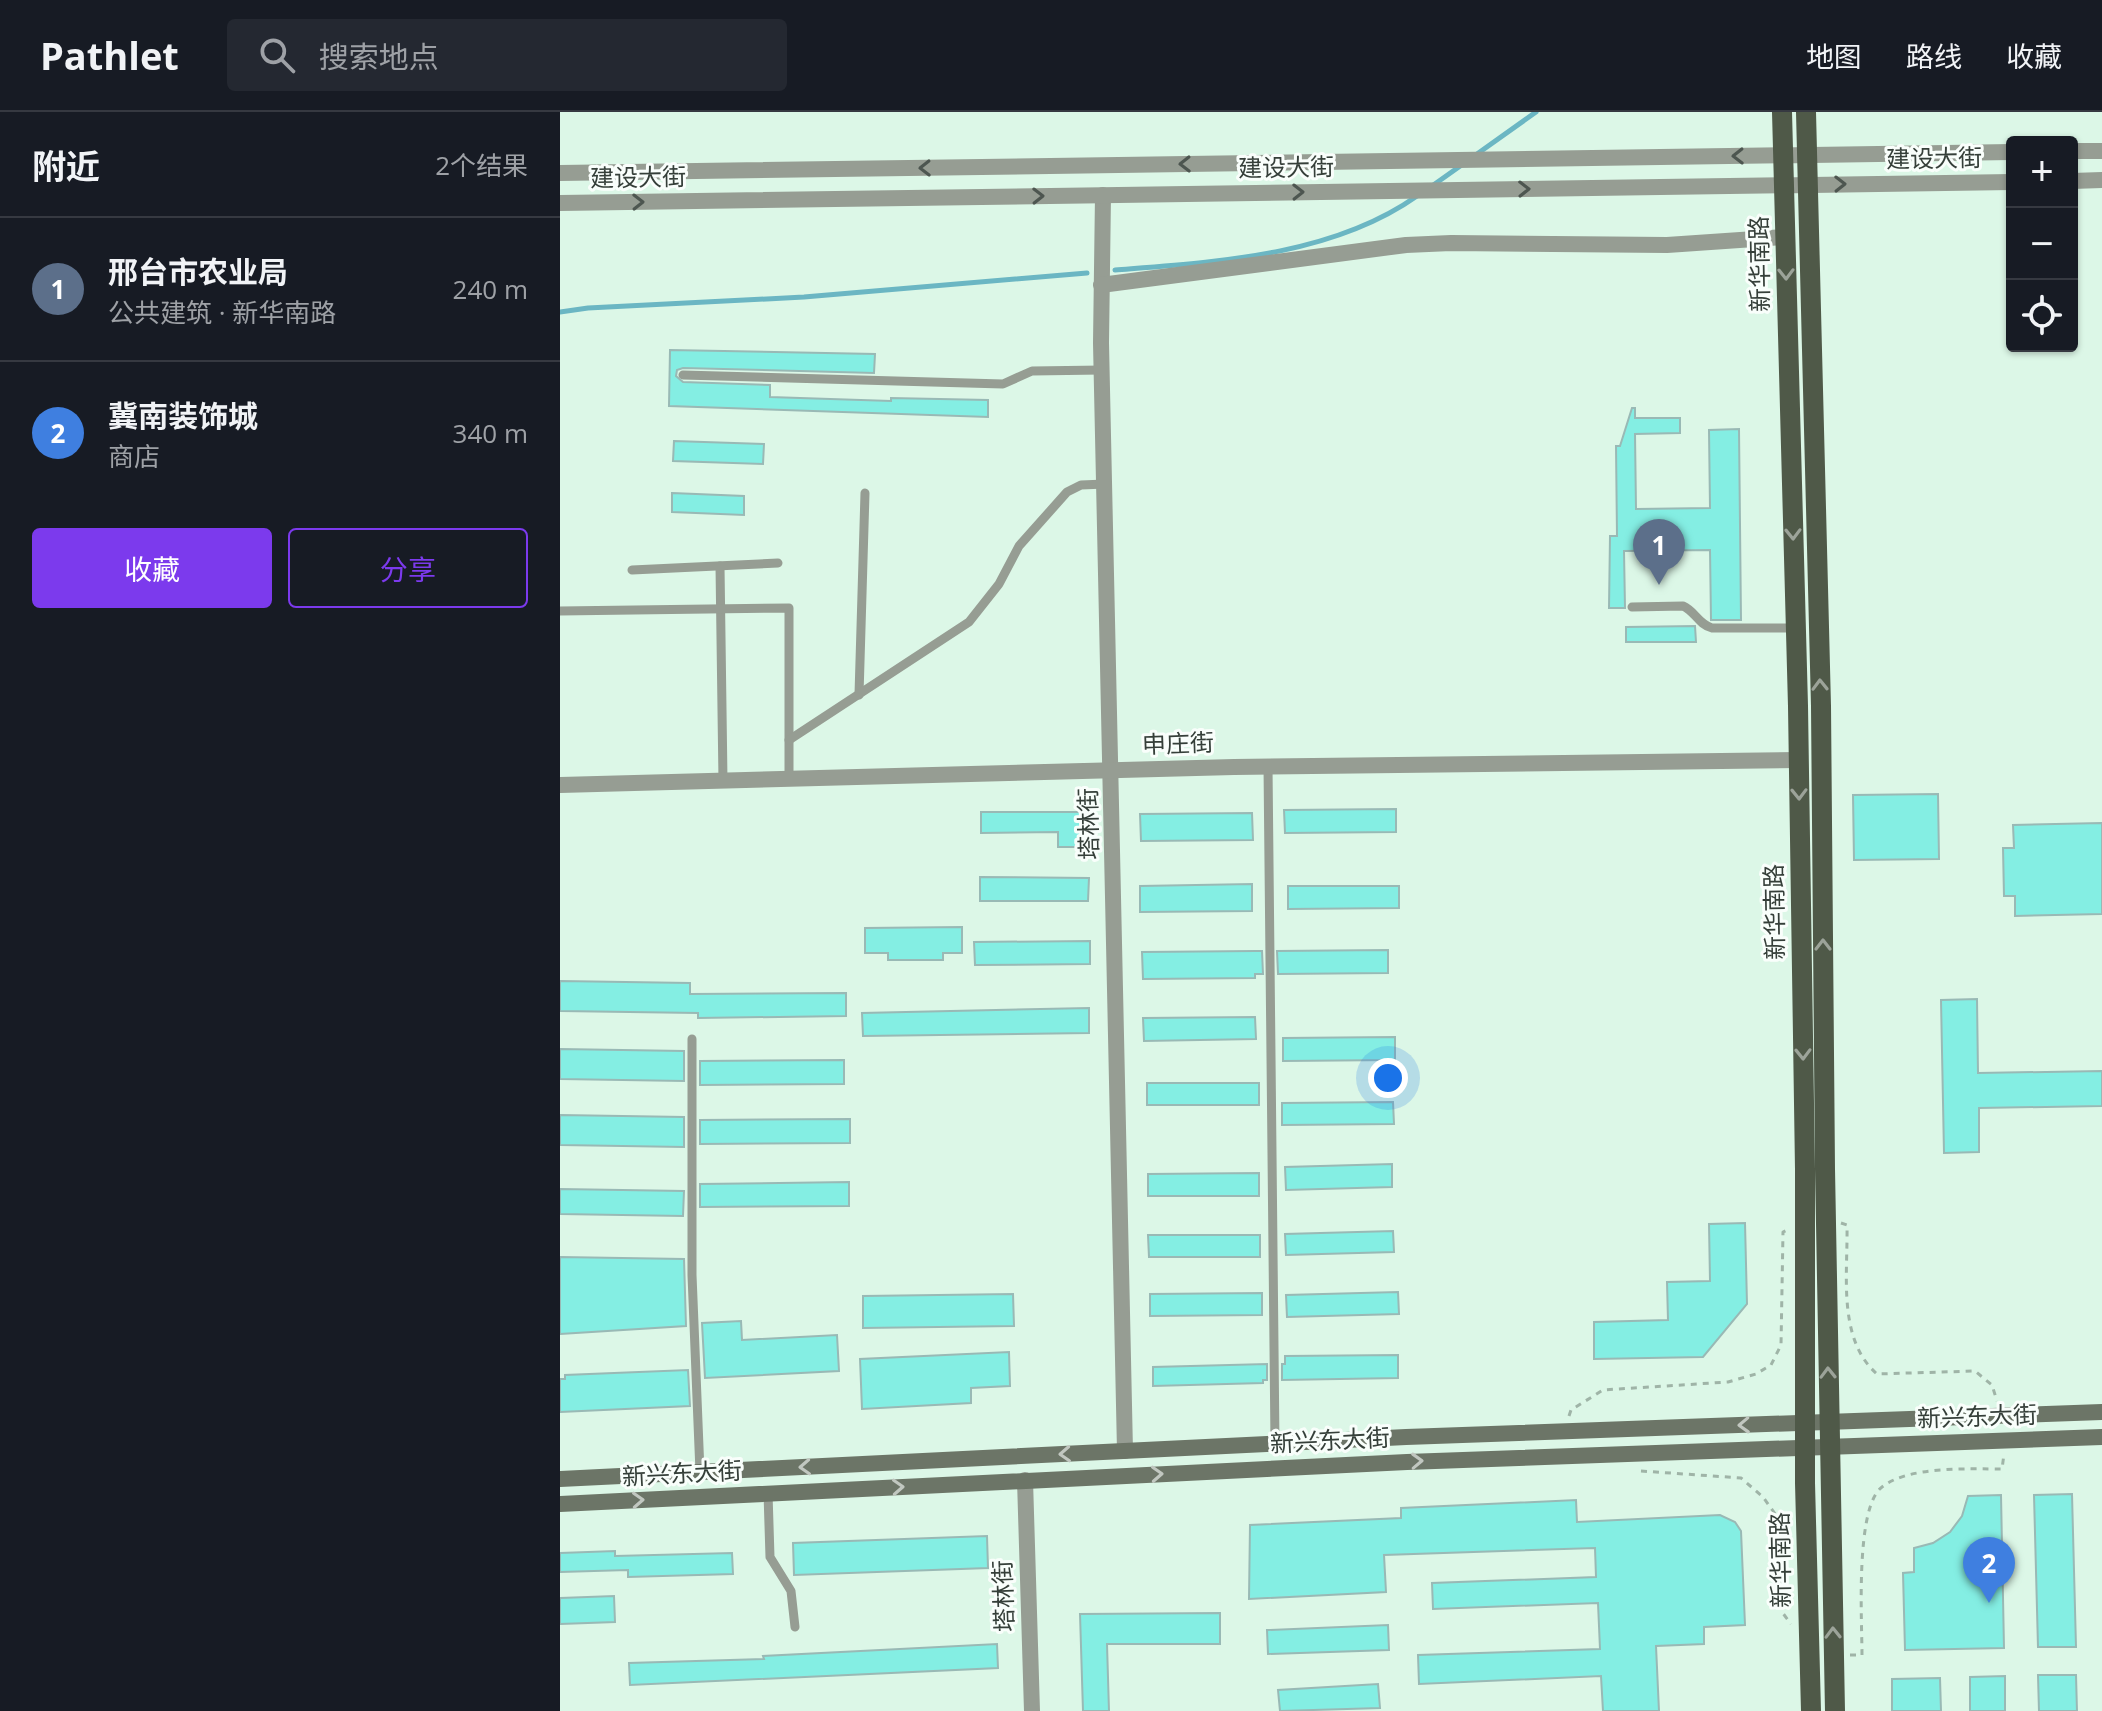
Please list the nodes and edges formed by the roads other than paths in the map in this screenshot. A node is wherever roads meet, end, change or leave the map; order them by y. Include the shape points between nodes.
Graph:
1 (1782, 112) edge
2 (1806, 112) edge
3 (2078, 151) edge
4 (2102, 151) edge
5 (2006, 152) edge
6 (1783, 155) junction
7 (1807, 155) junction
8 (560, 173) edge
9 (2102, 180) edge
10 (2078, 181) edge
11 (2006, 182) edge
12 (1784, 185) junction
13 (1808, 185) junction
14 (1103, 195) junction
15 (560, 203) edge
16 (1785, 237) junction
17 (1101, 285) junction
18 (1102, 370) junction
19 (683, 375) dead end
20 (1105, 484) junction
21 (865, 493) dead end
22 (778, 563) dead end
23 (720, 566) junction
24 (632, 570) dead end
25 (1632, 607) dead end
26 (721, 609) junction
27 (560, 611) edge
28 (1795, 628) junction
29 (859, 695) junction
30 (789, 740) junction
31 (1798, 760) junction
32 (1268, 766) junction
33 (1112, 770) junction
34 (789, 780) junction
35 (723, 781) junction
36 (560, 785) edge
37 (692, 1039) dead end
38 (2102, 1412) edge
39 (1829, 1422) junction
40 (1805, 1423) junction
41 (2102, 1437) edge
42 (1275, 1444) junction
43 (1829, 1446) junction
44 (1805, 1447) junction
45 (1125, 1451) junction
46 (700, 1472) junction
47 (560, 1479) edge
48 (1025, 1480) junction
49 (768, 1493) junction
50 (560, 1504) edge
51 (795, 1627) dead end
52 (1032, 1711) edge
53 (1811, 1711) edge
54 (1835, 1711) edge

1 - 6 main road, 新华南路
2 - 7 main road, 新华南路
3 - 4 street
5 - 7 street, 建设大街
6 - 7 street, 建设大街
6 -> 8 street, 建设大街
6 - 12 main road, 新华南路
7 - 13 main road, 新华南路
9 - 10 street
13 -> 11 street, 建设大街
12 - 13 street, 建设大街
14 -> 12 street, 建设大街
12 - 16 main road, 新华南路
39 -> 13 main road, 新华南路 via 1821,706
15 -> 14 street, 建设大街
14 - 17 street, 塔林街
16 - 17 street via 1667,245 1406,245
16 -> 28 main road, 新华南路
17 - 18 street, 塔林街
18 - 19 lane via 1032,371 1003,384
18 - 20 street, 塔林街
20 - 29 lane via 1067,492 1019,546 999,584 969,622
20 - 33 street, 塔林街
21 - 29 lane
22 - 23 lane
23 - 24 lane
23 - 26 lane
25 - 28 lane via 1683,606 1712,628
26 - 27 lane
26 - 30 lane via 789,608
26 - 35 lane
28 - 31 main road, 新华南路
29 - 30 lane
30 - 34 lane
31 - 32 street, 申庄街
31 -> 40 main road, 新华南路
32 - 33 street, 申庄街
32 - 42 lane
33 - 34 street, 申庄街
33 - 45 street, 塔林街
34 - 35 street, 申庄街
35 - 36 street, 申庄街
37 - 46 lane via 692,1275
38 - 39 main road, 新兴东大街
39 - 40 main road, 新兴东大街
39 - 43 main road, 新华南路
40 -> 42 main road, 新兴东大街
40 - 44 main road, 新华南路
41 - 43 main road, 新兴东大街
42 - 45 main road, 新兴东大街
43 - 44 main road, 新兴东大街
54 -> 43 main road, 新华南路
48 -> 44 main road, 新兴东大街
44 - 53 main road, 新华南路
45 -> 46 main road, 新兴东大街
46 - 47 main road, 新兴东大街
49 -> 48 main road, 新兴东大街
48 - 52 street, 塔林街
50 -> 49 main road, 新兴东大街
49 - 51 lane via 770,1557 791,1591

